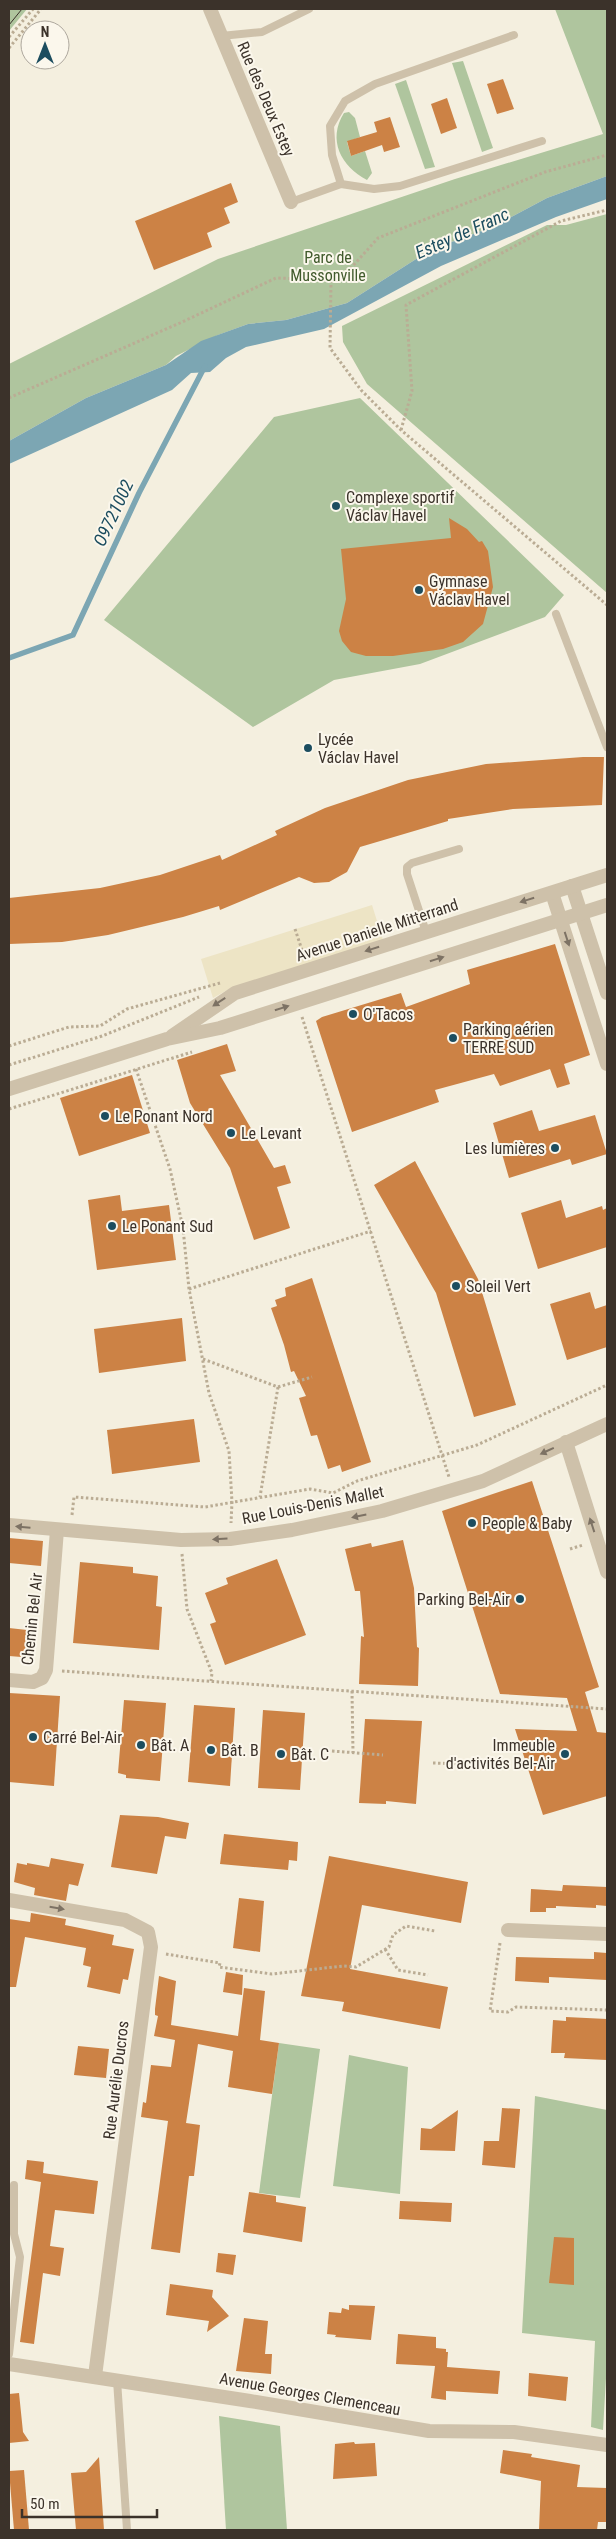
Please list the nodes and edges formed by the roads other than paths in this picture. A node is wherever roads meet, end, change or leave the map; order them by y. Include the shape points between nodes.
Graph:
1 (210, 9) edge
2 (309, 9) edge
3 (514, 35) dead end
4 (221, 36) junction
5 (542, 142) dead end
6 (341, 184) junction
7 (291, 202) joint
8 (556, 614) dead end
9 (607, 747) edge
10 (459, 849) dead end
11 (607, 875) edge
12 (572, 886) junction
13 (552, 893) junction
14 (607, 905) edge
15 (581, 913) junction
16 (561, 920) junction
17 (426, 932) junction
18 (607, 993) edge
19 (167, 1039) junction
20 (607, 1064) edge
21 (9, 1089) edge
22 (607, 1424) edge
23 (566, 1442) junction
24 (9, 1525) edge
25 (64, 1530) junction
26 (607, 1572) edge
27 (9, 1680) edge
28 (9, 1900) edge
29 (607, 1934) edge
30 (504, 1935) road end
31 (14, 2185) dead end
32 (9, 2354) edge
33 (9, 2364) edge
34 (95, 2376) junction
35 (117, 2380) junction
36 (607, 2445) edge
37 (127, 2530) edge

1 - 4 street, Rue des Deux Estey
2 - 4 lane via 262,32
3 - 6 lane via 375,84 345,101 330,126 332,155
4 - 7 street, Rue des Deux Estey
5 - 6 lane via 400,186 374,188
6 - 7 lane
8 - 9 lane
10 - 17 lane via 407,867
11 - 12 street, Avenue Danielle Mitterrand
12 - 13 street, Avenue Danielle Mitterrand
12 - 15 street
13 - 16 street
13 -> 17 street, Avenue Danielle Mitterrand
14 - 15 street, Avenue Danielle Mitterrand
15 - 16 street, Avenue Danielle Mitterrand
15 - 18 street
19 -> 16 street, Avenue Danielle Mitterrand via 220,1028
16 -> 20 street
17 -> 19 street, Avenue Danielle Mitterrand via 235,993
19 - 21 street, Avenue Danielle Mitterrand
22 - 23 street, Rue Louis-Denis Mallet
23 -> 25 street, Rue Louis-Denis Mallet via 483,1481 373,1513 292,1530 230,1539 181,1540
26 -> 23 street
25 -> 24 street, Rue Louis-Denis Mallet
25 - 27 street, Chemin Bel Air via 46,1670 42,1678 33,1682
28 -> 34 street, Rue Aurélie Ducros via 125,1920 148,1932 150,1952
29 - 30 street
31 - 32 lane via 14,2234 20,2257
33 - 34 street, Avenue Georges Clemenceau
34 - 35 street, Avenue Georges Clemenceau
35 - 36 street, Avenue Georges Clemenceau via 429,2432 514,2432
35 - 37 lane

